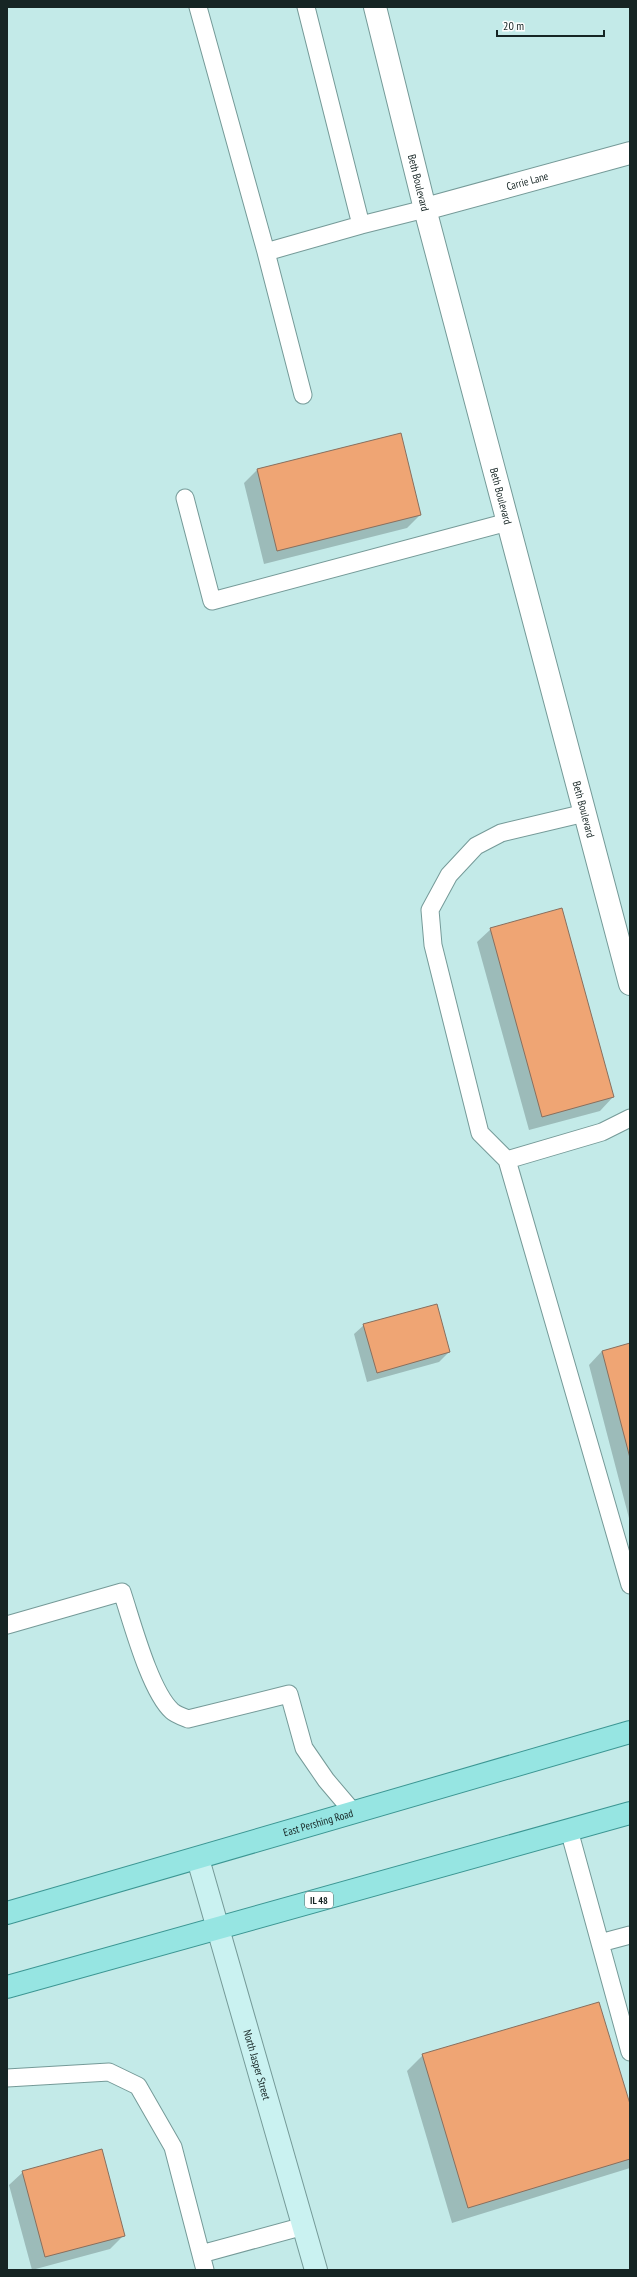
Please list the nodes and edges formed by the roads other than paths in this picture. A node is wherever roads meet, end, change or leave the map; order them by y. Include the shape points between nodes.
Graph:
1 (198, 7) edge
2 (306, 7) edge
3 (375, 7) edge
4 (630, 153) edge
5 (425, 209) junction
6 (361, 225) junction
7 (266, 252) junction
8 (303, 395) dead end
9 (185, 498) dead end
10 (508, 522) junction
11 (585, 813) junction
12 (630, 984) edge
13 (630, 1118) edge
14 (507, 1160) junction
15 (630, 1586) edge
16 (7, 1625) edge
17 (630, 1732) edge
18 (354, 1813) junction
19 (630, 1813) edge
20 (569, 1830) junction
21 (198, 1858) junction
22 (7, 1913) edge
23 (219, 1928) junction
24 (630, 1935) edge
25 (600, 1943) junction
26 (7, 1987) edge
27 (630, 2052) edge
28 (7, 2078) edge
29 (304, 2226) junction
30 (203, 2262) edge
31 (316, 2270) edge

1 - 7 lane
2 - 6 lane
3 - 5 street, Beth Boulevard
4 - 5 street, Carrie Lane
5 - 6 lane
5 - 10 street, Beth Boulevard
6 - 7 lane
7 - 8 lane
9 - 10 lane via 212,601
10 - 11 street, Beth Boulevard
11 - 12 street, Beth Boulevard
11 - 14 lane via 501,834 476,846 448,875 430,910 432,945 480,1133
13 - 14 lane via 602,1132
14 - 15 lane
16 - 18 lane via 122,1592 148,1669 172,1711 188,1719 288,1694 304,1748 326,1780
17 - 18 main road, East Pershing Road
18 - 21 main road, East Pershing Road
19 - 20 main road, IL 48
20 - 23 main road, IL 48
20 - 25 lane
21 - 22 main road, East Pershing Road
21 - 23 street, North Jasper Street
23 - 26 main road, IL 48
23 - 29 street, North Jasper Street
24 - 25 lane
25 - 27 lane
28 - 30 lane via 108,2072 138,2086 173,2147
29 - 30 lane
29 - 31 street, North Jasper Street

